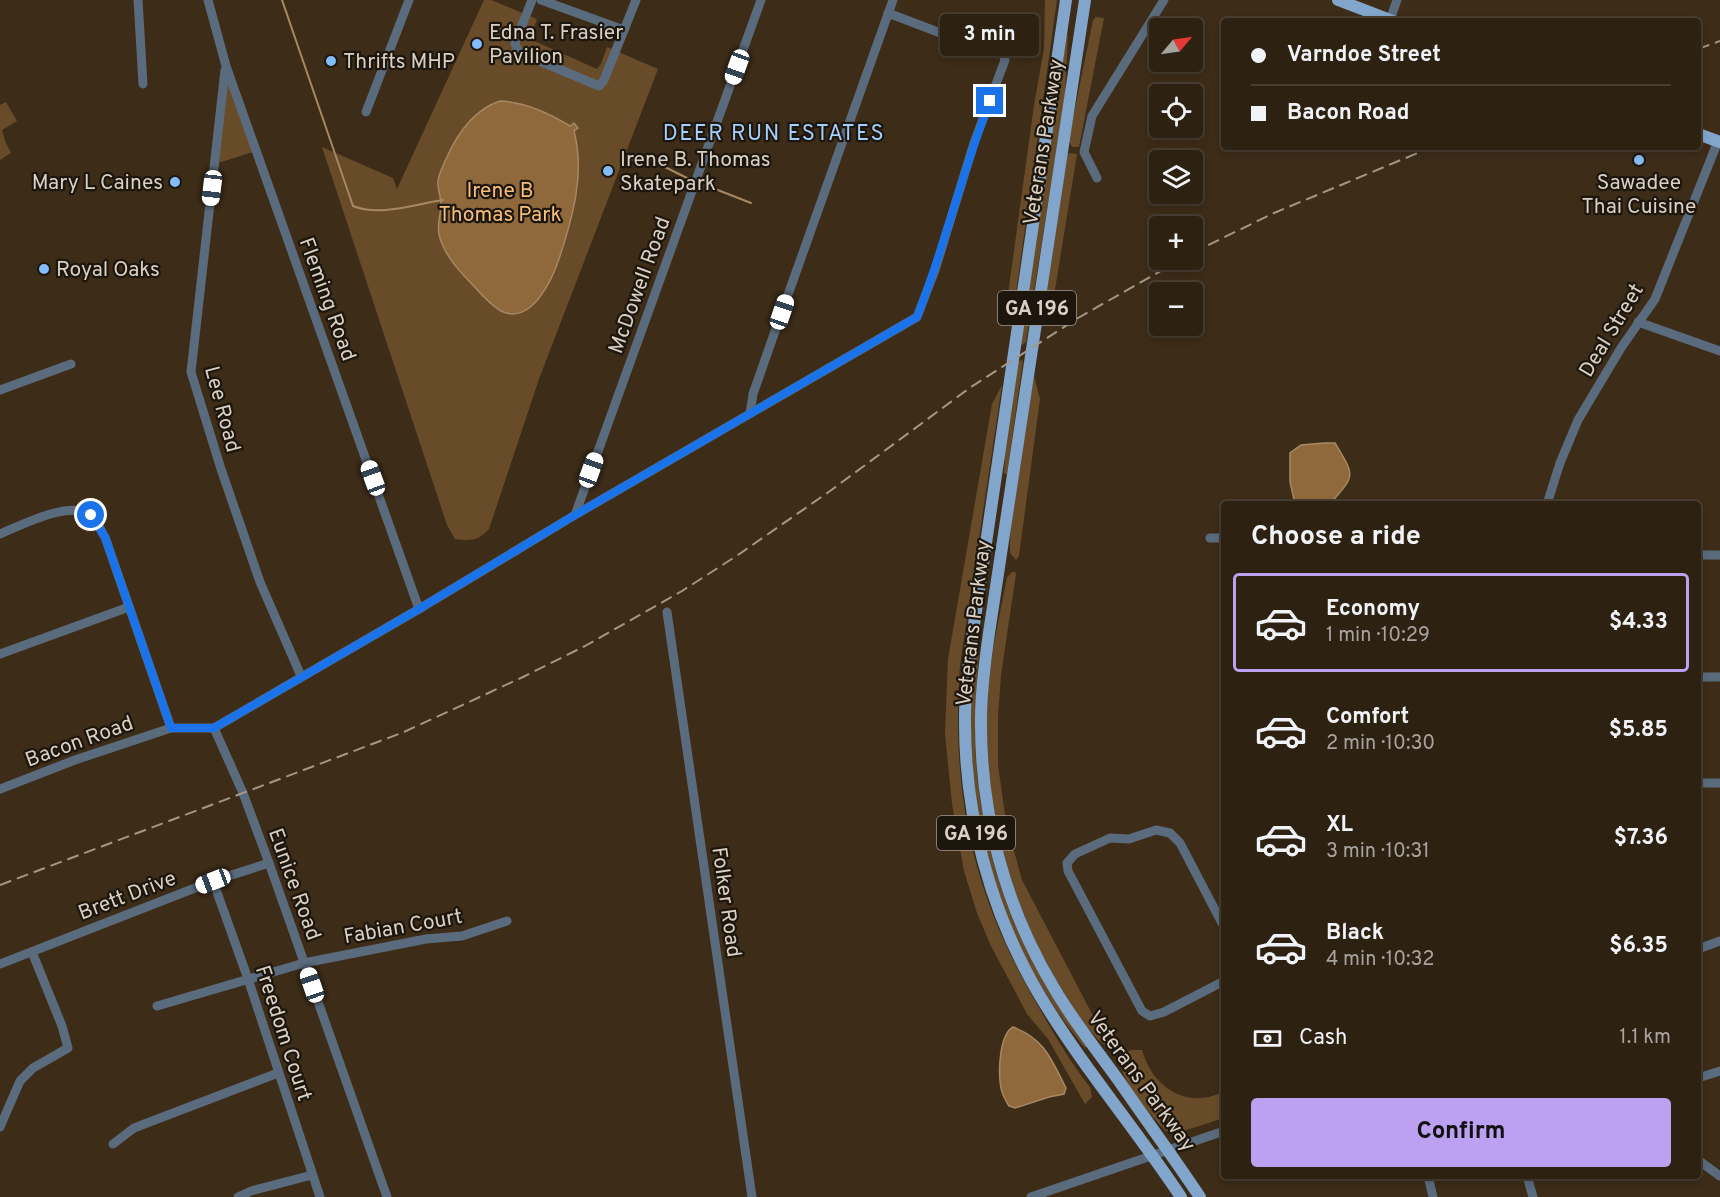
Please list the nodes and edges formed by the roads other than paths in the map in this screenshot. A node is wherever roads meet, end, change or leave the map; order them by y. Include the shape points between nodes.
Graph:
1 (138, 0) edge
2 (208, 0) edge
3 (409, 0) edge
4 (532, 0) edge
5 (541, 0) edge
6 (636, 0) edge
7 (761, 0) edge
8 (893, 0) edge
9 (1066, 0) edge
10 (1085, 0) edge
11 (1164, 0) edge
12 (1338, 0) edge
13 (1397, 0) edge
14 (888, 13) junction
15 (1387, 18) edge
16 (1392, 18) edge
17 (624, 30) junction
18 (226, 66) junction
19 (143, 84) dead end
20 (366, 112) dead end
21 (1701, 135) edge
22 (1719, 141) edge
23 (1097, 178) dead end
24 (1638, 322) junction
25 (1720, 351) edge
26 (71, 364) dead end
27 (0, 390) edge
28 (750, 414) junction
29 (1548, 501) edge
30 (575, 515) junction
31 (0, 534) edge
32 (1209, 538) dead end
33 (1221, 538) edge
34 (1701, 555) edge
35 (1720, 555) edge
36 (129, 607) junction
37 (419, 609) junction
38 (667, 612) dead end
39 (0, 654) edge
40 (301, 676) junction
41 (1701, 677) edge
42 (1720, 677) edge
43 (171, 728) junction
44 (214, 728) junction
45 (1701, 783) edge
46 (1720, 783) edge
47 (0, 789) edge
48 (269, 863) junction
49 (213, 881) junction
50 (507, 921) dead end
51 (1221, 921) edge
52 (1720, 942) edge
53 (1701, 948) edge
54 (32, 952) junction
55 (304, 963) junction
56 (0, 964) edge
57 (248, 979) junction
58 (1221, 983) edge
59 (158, 1006) dead end
60 (1720, 1071) edge
61 (278, 1073) junction
62 (1701, 1077) edge
63 (0, 1127) edge
64 (1221, 1132) edge
65 (113, 1144) dead end
66 (1169, 1150) junction
67 (1153, 1155) junction
68 (1701, 1162) edge
69 (312, 1174) junction
70 (1720, 1176) edge
71 (1429, 1179) edge
72 (1528, 1179) edge
73 (238, 1197) edge
74 (320, 1197) edge
75 (387, 1197) edge
76 (752, 1197) edge
77 (1031, 1197) edge
78 (1181, 1197) edge
79 (1200, 1197) edge
80 (1433, 1197) edge
81 (1533, 1197) edge

1 - 19 street
2 - 18 street, Fleming Road
3 - 20 street
4 - 17 street via 515,43 518,51 597,86 604,80
5 - 17 street
6 - 17 street
7 - 30 street, McDowell Road
8 - 14 street
9 - 67 main road, Veterans Parkway / GA 196 via 971,645 966,692 967,768 973,819 985,868 1018,956 1064,1032
10 - 66 main road, Veterans Parkway / GA 196 via 988,633 982,693 982,767 1000,864 1032,949 1064,1005
11 - 23 street via 1090,122 1084,152
12 - 15 main road
13 - 16 street
14 - 28 street via 753,394
14 - 28 street via 985,50 1003,53 1005,60 974,143 935,270 917,317
18 - 37 street, Fleming Road
18 - 40 street, Lee Road via 191,372 260,582
21 - 22 main road
22 - 24 street, Deal Street via 1655,299
24 - 25 street
24 - 29 street, Deal Street via 1578,420
26 - 27 street
28 - 30 street
30 - 37 street
31 - 36 street via 53,513 79,509 91,515 105,537
32 - 33 street
34 - 35 street
36 - 39 street
36 - 43 street
37 - 40 street
38 - 76 street, Folker Road
40 - 44 street
41 - 42 street
43 - 44 street
43 - 47 street, Bacon Road
44 - 48 street, Eunice Road
45 - 46 street
48 - 49 street, Brett Drive
48 - 55 street, Eunice Road
49 - 54 street, Brett Drive
49 - 57 street, Freedom Court
50 - 55 street, Fabian Court via 462,936 426,939
51 - 58 street via 1170,833 1156,830 1129,839 1110,838 1075,854 1067,863 1142,1011 1150,1016 1164,1012
52 - 53 street
54 - 56 street, Brett Drive
54 - 63 street via 68,1048 33,1068 20,1081
55 - 57 street, Fabian Court
55 - 75 street, Eunice Road
57 - 59 street, Fabian Court
57 - 61 street, Freedom Court
60 - 62 street
61 - 65 street via 134,1128
61 - 69 street, Freedom Court
64 - 66 street
66 - 67 street
66 - 79 main road, Veterans Parkway / GA 196
67 - 77 street
67 - 78 main road, Veterans Parkway / GA 196
68 - 70 street
69 - 73 street
69 - 74 street, Freedom Court
71 - 80 street
72 - 81 street

